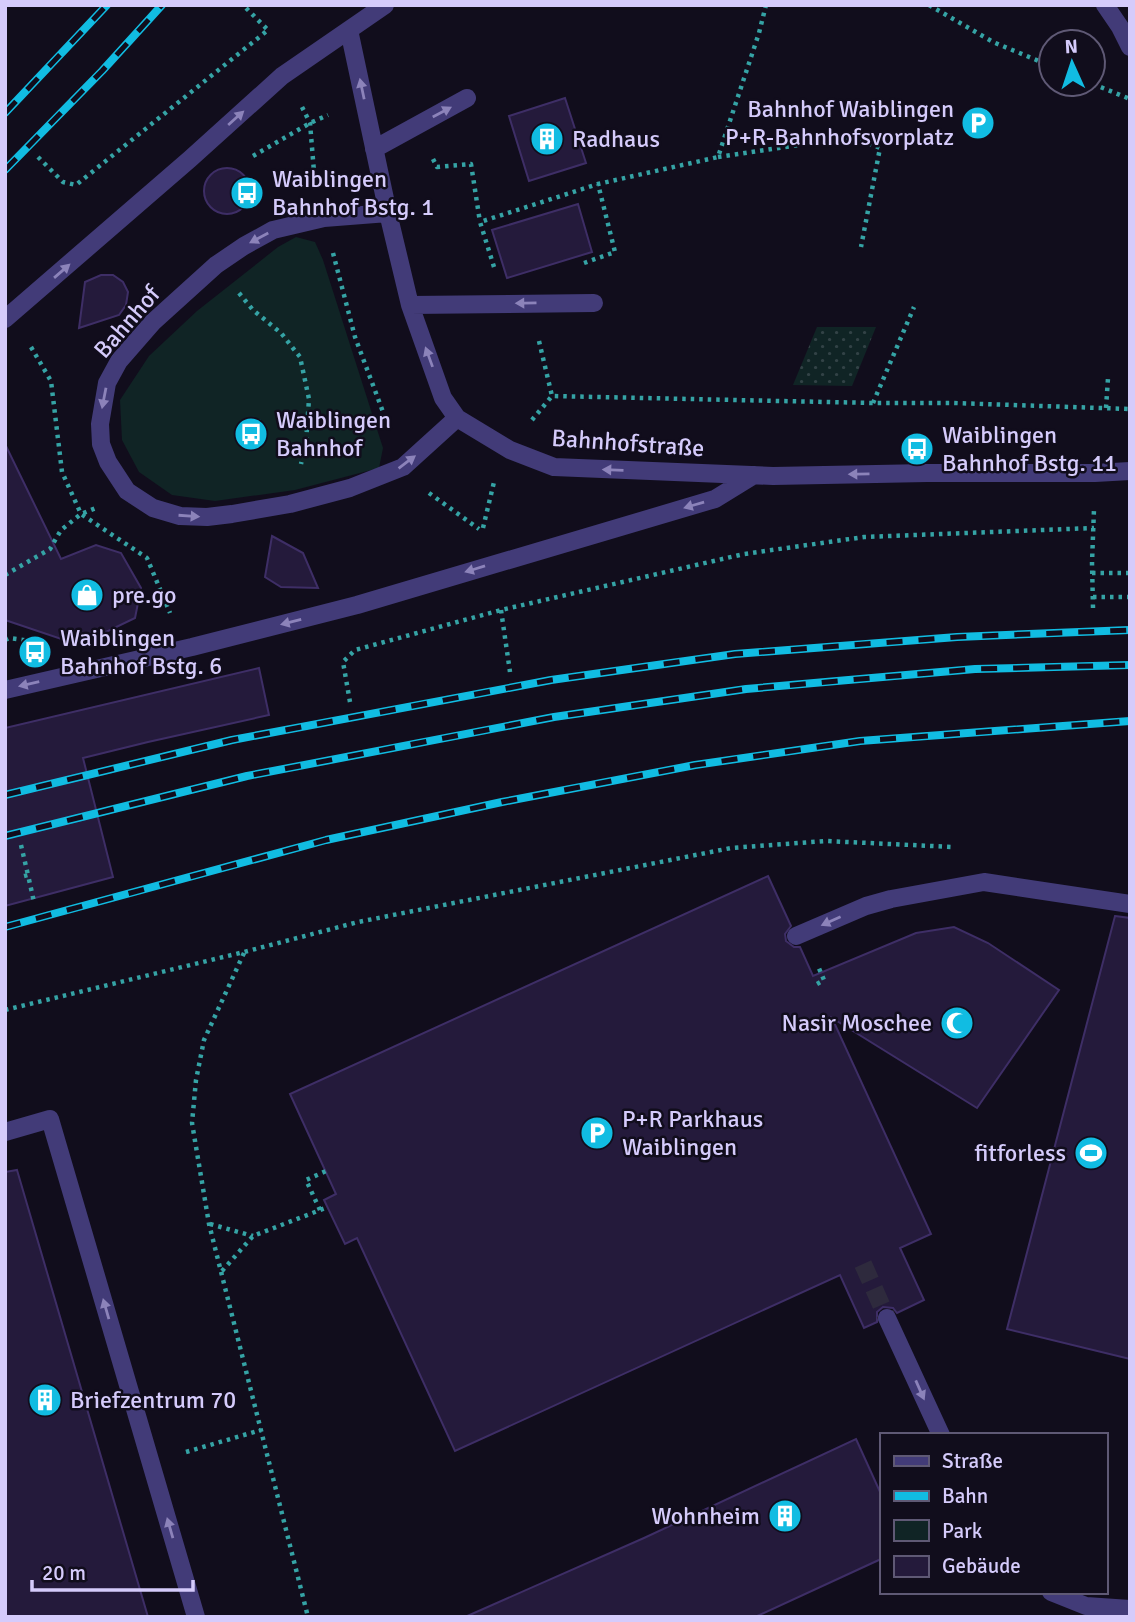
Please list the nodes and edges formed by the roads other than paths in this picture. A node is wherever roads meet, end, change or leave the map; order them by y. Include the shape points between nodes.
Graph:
1 (385, 5) edge
2 (1105, 5) edge
3 (349, 30) junction
4 (1130, 47) edge
5 (467, 98) dead end
6 (374, 149) junction
7 (388, 213) junction
8 (594, 303) dead end
9 (410, 305) junction
10 (5, 319) edge
11 (457, 418) junction
12 (1130, 471) edge
13 (754, 475) junction
14 (5, 690) edge
15 (1130, 904) edge
16 (796, 936) dead end
17 (5, 1132) edge
18 (887, 1318) tunnel mouth
19 (937, 1428) edge
20 (1056, 1594) edge
21 (1130, 1609) edge
22 (196, 1617) edge

1 - 3 street
2 - 4 street
6 -> 3 street, Bahnhofstraße
10 -> 3 street via 282,76
6 -> 5 street
6 - 7 street, Bahnhofstraße
7 - 9 street, Bahnhofstraße
7 -> 11 street, Bahnhof via 324,218 273,230 216,265 119,360 107,383 100,424 107,462 127,491 153,508 206,517 290,504 350,488 403,467
8 -> 9 street
11 -> 9 street, Bahnhofstraße via 443,398
13 -> 11 street, Bahnhofstraße via 554,467 510,450
12 -> 13 street, Bahnhofstraße
13 -> 14 street via 715,499 358,604
15 -> 16 street via 984,882 866,906
22 -> 17 street via 50,1119
18 -> 19 street
20 - 21 street via 1086,1606

